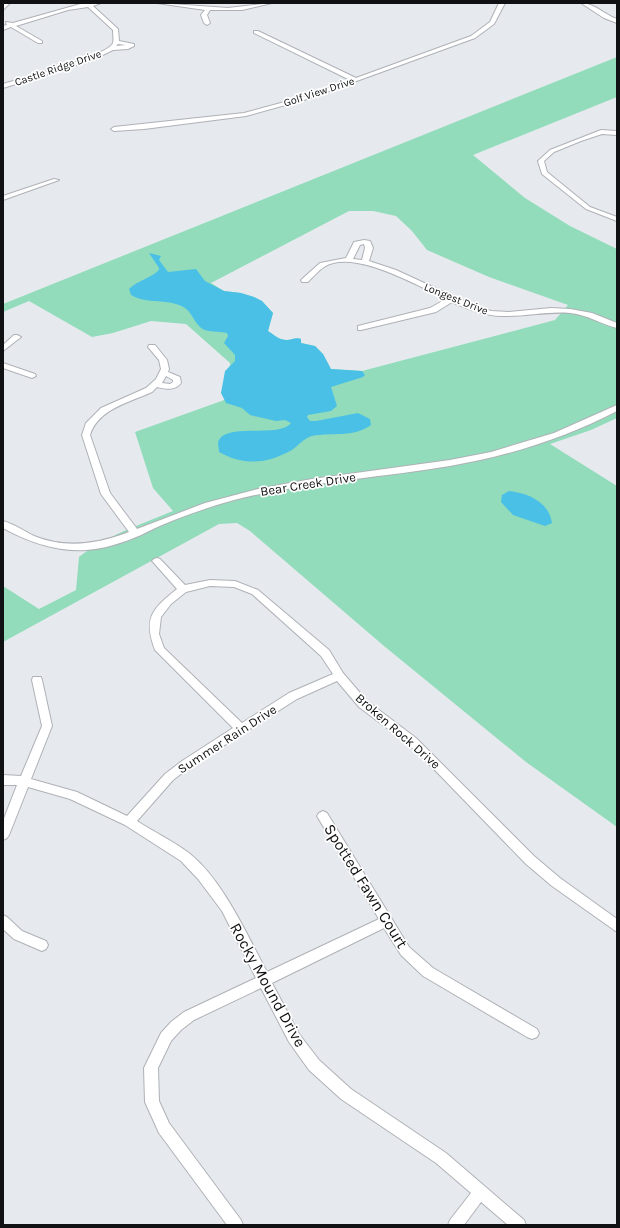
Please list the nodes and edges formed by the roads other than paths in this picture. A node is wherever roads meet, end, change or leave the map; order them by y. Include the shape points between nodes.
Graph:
1 (8, 3) edge
2 (98, 3) edge
3 (160, 3) edge
4 (269, 3) edge
5 (502, 3) edge
6 (584, 3) edge
7 (88, 4) edge
8 (3, 8) edge
9 (208, 9) junction
10 (3, 20) edge
11 (617, 21) edge
12 (207, 23) dead end
13 (11, 25) junction
14 (3, 28) edge
15 (256, 32) dead end
16 (40, 42) dead end
17 (117, 42) junction
18 (112, 48) junction
19 (356, 80) junction
20 (3, 86) edge
21 (114, 129) dead end
22 (617, 133) edge
23 (56, 180) dead end
24 (3, 198) edge
25 (617, 219) edge
26 (349, 260) junction
27 (365, 261) junction
28 (305, 280) dead end
29 (453, 298) junction
30 (617, 326) edge
31 (361, 328) dead end
32 (17, 337) dead end
33 (152, 347) dead end
34 (3, 349) edge
35 (3, 365) edge
36 (164, 373) junction
37 (32, 376) dead end
38 (157, 384) junction
39 (617, 408) edge
40 (3, 524) edge
41 (134, 534) junction
42 (157, 561) dead end
43 (183, 589) junction
44 (339, 676) junction
45 (37, 680) dead end
46 (241, 729) junction
47 (3, 780) edge
48 (24, 781) junction
49 (323, 816) dead end
50 (129, 822) junction
51 (3, 835) edge
52 (3, 921) edge
53 (387, 921) junction
54 (617, 926) edge
55 (42, 945) dead end
56 (265, 980) junction
57 (532, 1033) dead end
58 (480, 1191) junction
59 (236, 1225) edge
60 (455, 1225) edge
61 (519, 1225) edge

1 - 8 street
2 - 7 street
3 - 9 street
4 - 9 street via 241,10
5 - 19 street, Golf View Drive via 492,23 473,38
6 - 11 street
7 - 13 street
7 - 17 street, Castle Ridge Drive via 116,30
9 - 12 street via 204,15
10 - 13 street
13 - 14 street
13 - 16 street
15 - 19 street
17 - 18 street, Castle Ridge Drive
17 - 18 street, Castle Ridge Drive via 132,45 128,48
18 - 20 street, Castle Ridge Drive via 88,60
19 - 21 street, Golf View Drive via 301,100 244,115
22 - 25 street via 600,132 559,148 541,161 544,173 588,208
23 - 24 street
26 - 27 street, Longest Drive
26 - 27 street via 357,244 364,242 369,248
26 - 28 street, Longest Drive via 319,265 312,269
27 - 29 street, Longest Drive
29 - 30 street, Longest Drive via 483,312 509,315 556,310 589,314
29 - 31 street via 433,310
32 - 34 street
33 - 36 street via 163,360
35 - 37 street
36 - 38 street
36 - 38 street via 177,379 177,383 170,387
38 - 41 street via 104,410 89,425 86,436 106,494
39 - 41 street, Bear Creek Drive via 593,421 491,454 229,498
40 - 41 street, Bear Creek Drive via 28,538 55,545 86,547
42 - 43 street
43 - 44 street, Broken Rock Drive via 210,583 235,584 256,592 325,652
43 - 46 street, Broken Rock Drive via 167,602 156,616 156,642 160,650
44 - 46 street, Summer Rain Drive via 293,696
44 - 54 street, Broken Rock Drive via 363,704 412,741 434,762 530,860
45 - 48 street via 47,726
46 - 50 street, Summer Rain Drive via 169,777
47 - 48 street, Rocky Mound Drive
48 - 50 street, Rocky Mound Drive via 73,794
48 - 51 street
49 - 53 street, Spotted Fawn Court
50 - 56 street, Rocky Mound Drive via 185,857 202,875 226,907
52 - 55 street via 18,935
53 - 56 street
53 - 57 street, Spotted Fawn Court via 405,951 428,972
56 - 58 street, Rocky Mound Drive via 294,1038 314,1065 346,1094 441,1158
56 - 59 street via 189,1016 176,1026 166,1037 151,1068 152,1102 164,1128
58 - 60 street
58 - 61 street, Rocky Mound Drive

